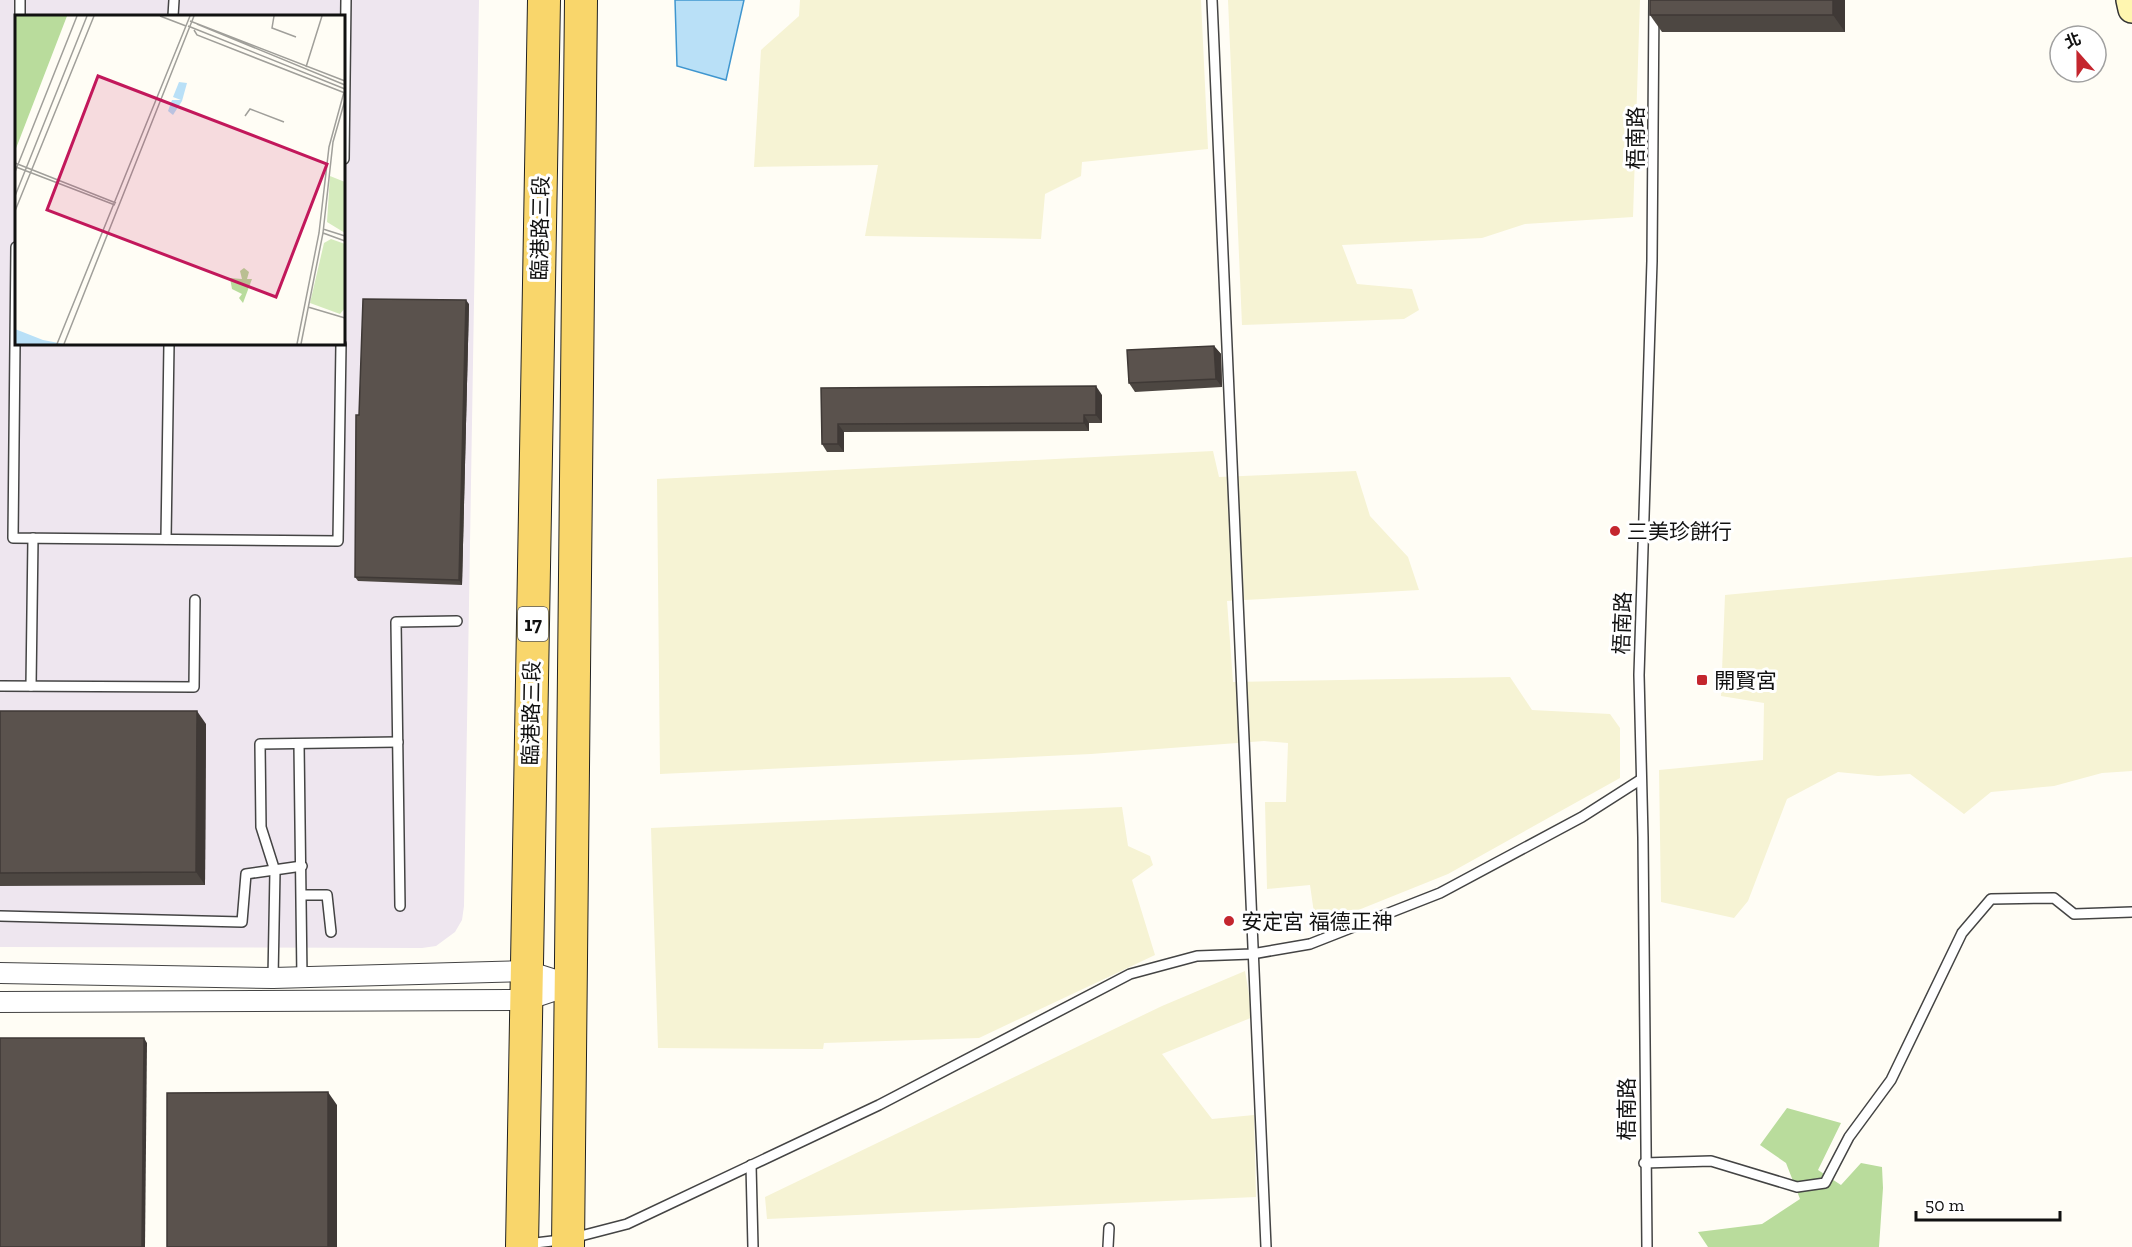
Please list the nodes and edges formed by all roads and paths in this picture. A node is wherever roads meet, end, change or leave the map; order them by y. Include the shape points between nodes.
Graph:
1 (174, 0) edge
2 (346, 0) edge
3 (544, 0) edge
4 (581, 0) edge
5 (1212, 0) edge
6 (1654, 0) edge
7 (2130, 0) edge
8 (2132, 9) edge
9 (173, 15) edge
10 (345, 80) edge
11 (15, 344) edge
12 (169, 345) edge
13 (341, 345) edge
14 (33, 538) junction
15 (166, 539) junction
16 (195, 600) dead end
17 (457, 621) dead end
18 (0, 686) edge
19 (32, 686) junction
20 (398, 742) junction
21 (299, 744) junction
22 (1640, 780) junction
23 (302, 866) junction
24 (275, 871) junction
25 (302, 895) junction
26 (400, 906) dead end
27 (2132, 912) edge
28 (0, 916) edge
29 (331, 932) dead end
30 (1252, 954) junction
31 (0, 973) edge
32 (273, 978) junction
33 (302, 978) junction
34 (571, 985) junction
35 (526, 986) junction
36 (0, 1002) edge
37 (1644, 1163) junction
38 (751, 1165) junction
39 (1109, 1228) dead end
40 (568, 1243) edge
41 (522, 1246) edge
42 (753, 1247) edge
43 (1108, 1247) edge
44 (1266, 1247) edge
45 (1647, 1247) edge

1 - 9 lane
2 - 10 lane
3 - 35 main road, 臨港路三段 / 17
4 - 34 main road, 臨港路三段 / 17
5 - 30 lane
6 - 22 lane, 梧南路
7 - 8 street
11 - 14 lane via 13,538
12 - 15 lane
13 - 15 lane via 338,541
14 - 15 lane
14 - 19 lane
16 - 19 lane via 194,687
17 - 20 lane via 396,622
18 - 19 lane
20 - 21 lane
20 - 26 lane
21 - 23 lane
21 - 24 lane via 260,744 261,827
22 - 30 lane via 1582,818 1440,893 1310,944
22 - 37 lane, 梧南路
23 - 24 lane
23 - 25 lane
24 - 28 lane via 246,874 242,922
24 - 32 lane
25 - 29 lane via 327,895
25 - 33 lane
27 - 37 lane via 2074,914 2054,898 1991,899 1962,933 1891,1080 1849,1137 1825,1183 1797,1187 1711,1161
30 - 38 lane via 1197,956 1130,974 879,1105
30 - 44 lane
31 - 32 street
32 - 33 street
33 - 35 street
34 - 35 street
34 - 35 street
34 - 40 main road, 臨港路三段 / 17
35 - 36 street
35 - 41 main road, 臨港路三段 / 17
37 - 45 lane, 梧南路
38 - 40 lane via 627,1224
38 - 42 lane
39 - 43 lane
40 - 41 lane

